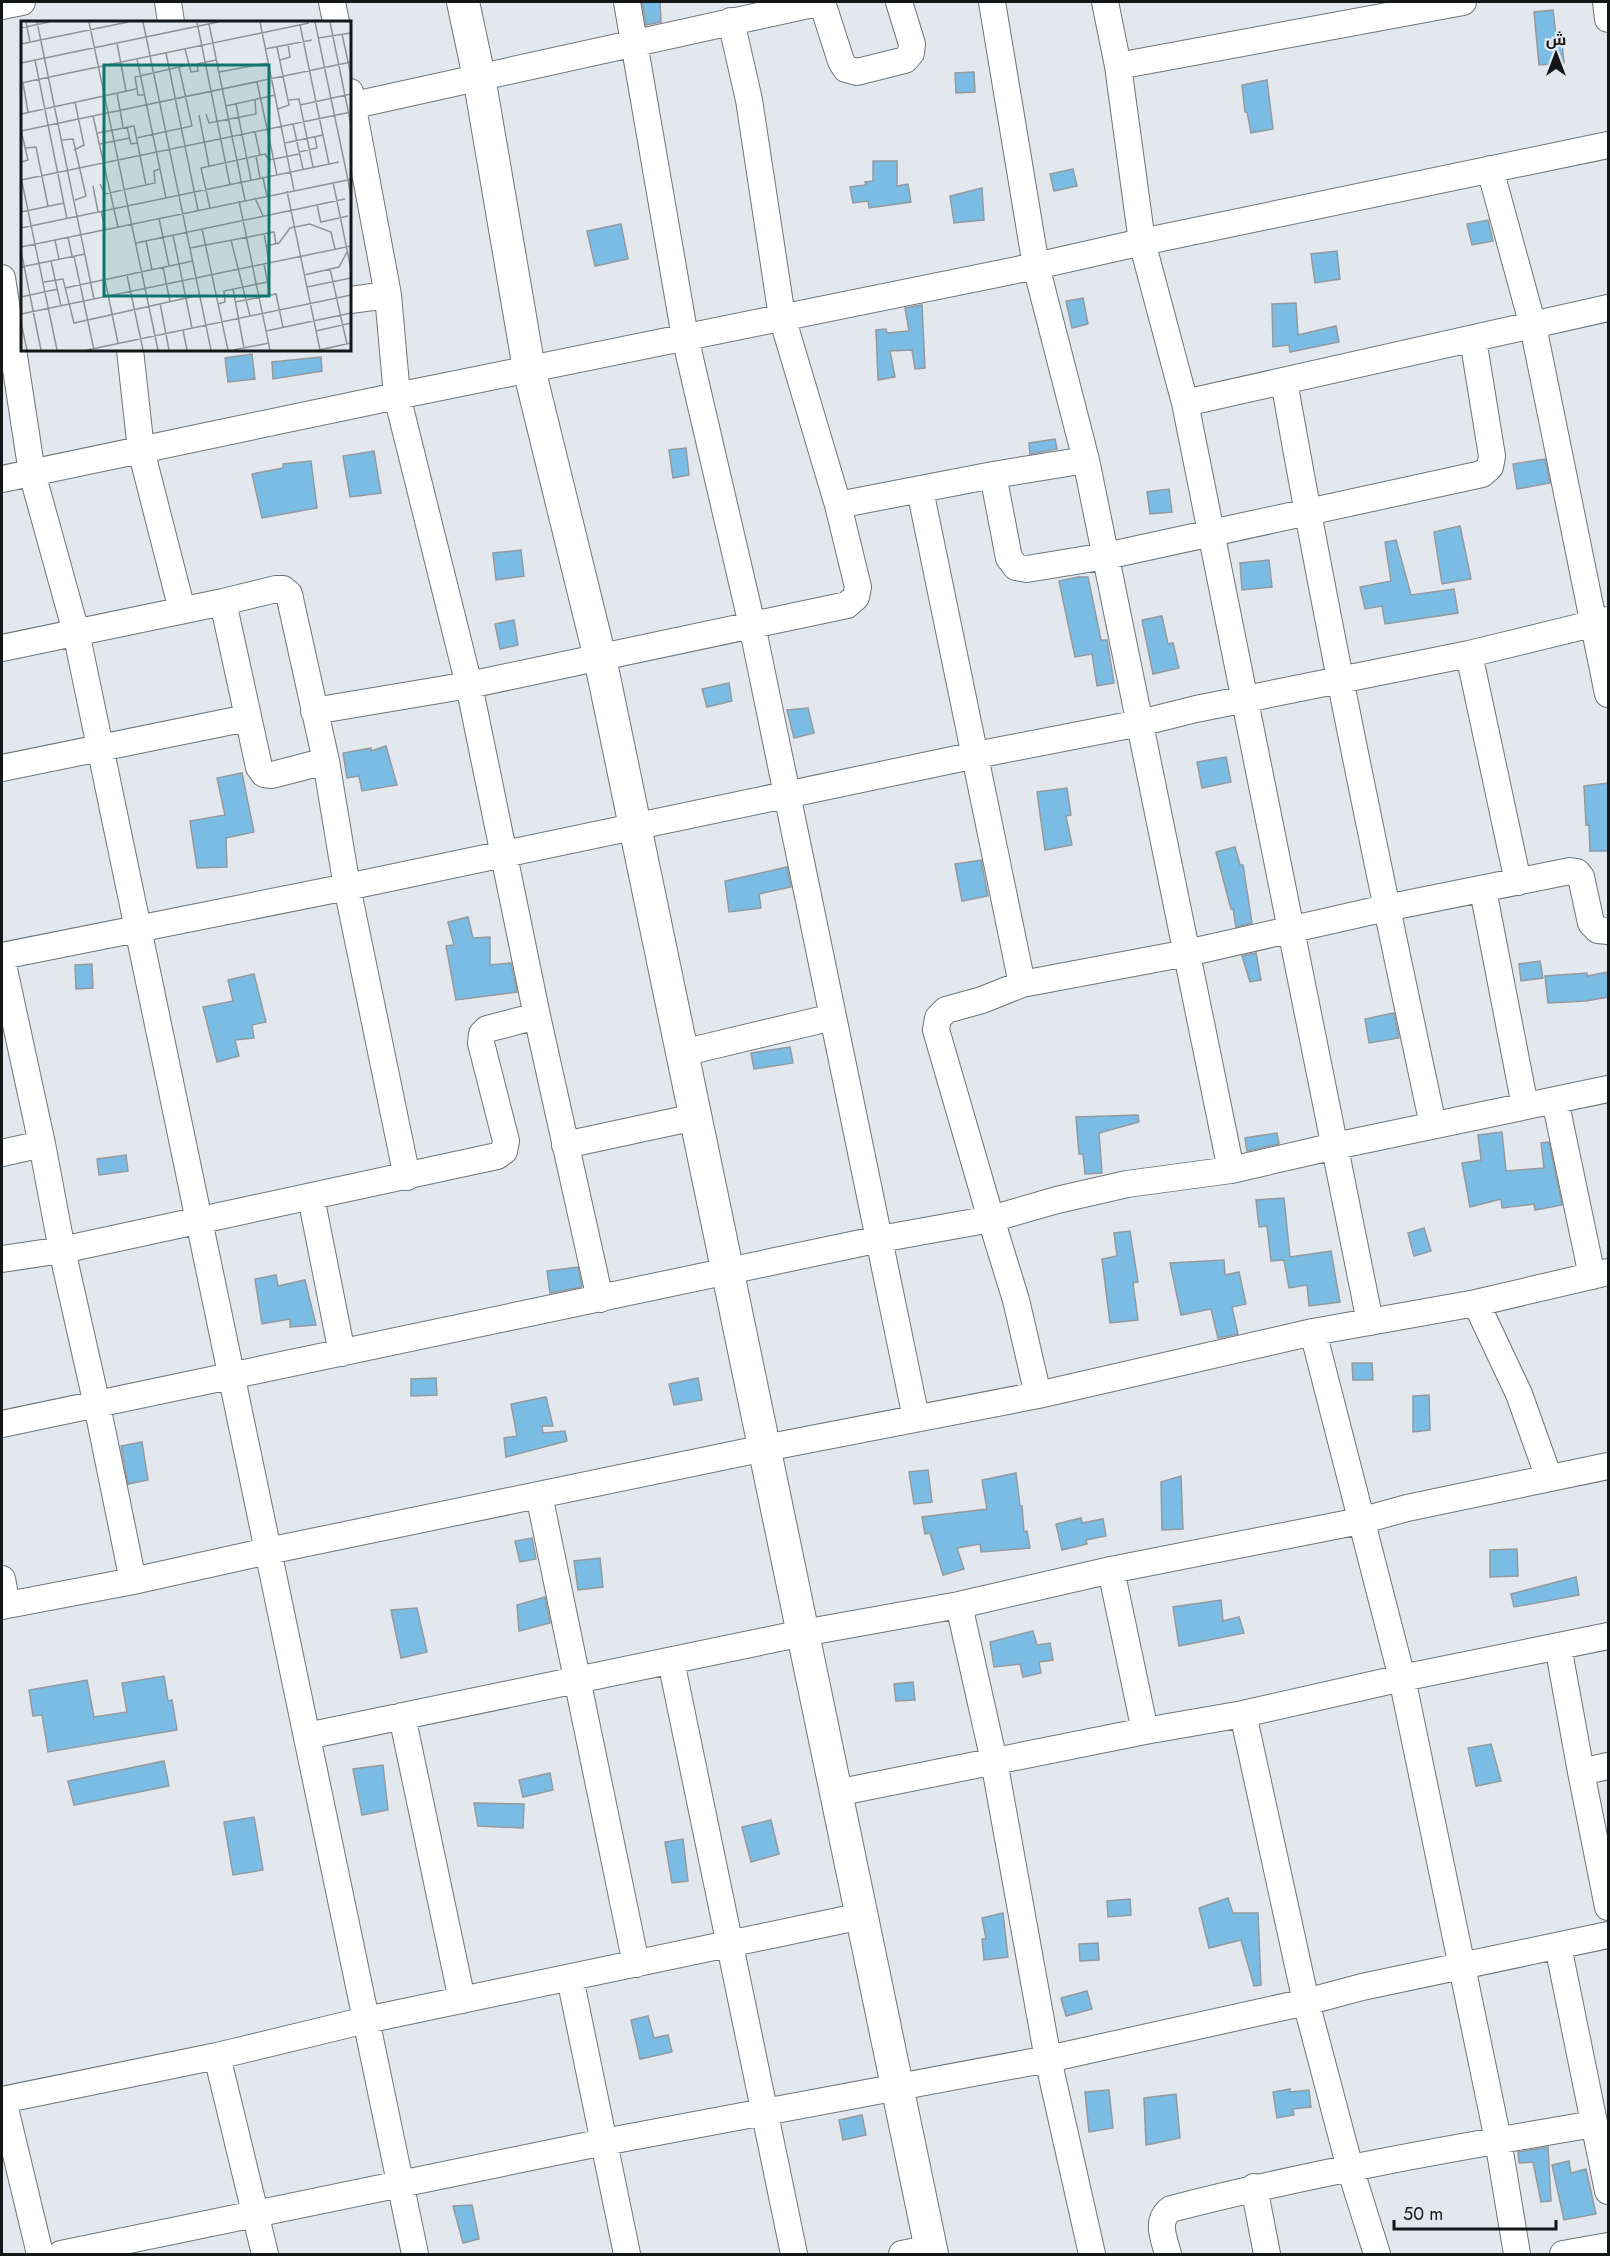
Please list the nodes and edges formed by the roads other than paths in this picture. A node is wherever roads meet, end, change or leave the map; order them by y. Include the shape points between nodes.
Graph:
1 (22, 2) edge
2 (168, 2) edge
3 (332, 2) edge
4 (463, 2) edge
5 (627, 2) edge
6 (822, 2) edge
7 (900, 2) edge
8 (992, 2) edge
9 (1105, 2) edge
10 (1463, 2) edge
11 (1606, 2) edge
12 (2, 6) edge
13 (1608, 19) edge
14 (171, 21) edge
15 (336, 21) edge
16 (731, 21) junction
17 (636, 42) junction
18 (1118, 66) junction
19 (479, 77) junction
20 (351, 101) edge
21 (351, 106) edge
22 (1608, 145) edge
23 (1490, 169) junction
24 (1142, 242) junction
25 (1036, 266) junction
26 (8, 292) edge
27 (388, 295) junction
28 (351, 300) edge
29 (1608, 308) edge
30 (782, 317) junction
31 (1533, 326) junction
32 (685, 337) junction
33 (1473, 339) junction
34 (130, 351) edge
35 (529, 369) junction
36 (1284, 381) junction
37 (398, 396) junction
38 (1185, 403) junction
39 (141, 450) junction
40 (1086, 460) junction
41 (32, 472) junction
42 (993, 475) junction
43 (2, 479) edge
44 (920, 490) junction
45 (838, 505) junction
46 (1307, 510) junction
47 (1211, 531) junction
48 (1106, 556) junction
49 (223, 603) junction
50 (182, 610) junction
51 (1601, 621) edge
52 (752, 625) junction
53 (76, 633) junction
54 (2, 648) edge
55 (1469, 654) junction
56 (600, 658) junction
57 (1341, 681) junction
58 (469, 685) junction
59 (1608, 694) edge
60 (1245, 699) junction
61 (314, 711) junction
62 (247, 718) junction
63 (1140, 723) junction
64 (100, 747) junction
65 (976, 754) junction
66 (326, 761) junction
67 (2, 768) edge
68 (787, 795) junction
69 (635, 825) junction
70 (503, 854) junction
71 (1518, 882) junction
72 (347, 887) junction
73 (1483, 890) junction
74 (1386, 908) junction
75 (138, 928) junction
76 (1291, 929) junction
77 (1608, 931) edge
78 (1187, 953) junction
79 (2, 958) edge
80 (1022, 984) junction
81 (537, 1016) junction
82 (833, 1017) junction
83 (682, 1053) junction
84 (1608, 1089) edge
85 (1555, 1100) junction
86 (1525, 1106) junction
87 (695, 1117) junction
88 (1433, 1125) junction
89 (42, 1144) junction
90 (566, 1145) junction
91 (1335, 1146) junction
92 (2, 1153) edge
93 (1232, 1170) junction
94 (407, 1176) junction
95 (311, 1197) junction
96 (991, 1219) junction
97 (199, 1221) junction
98 (880, 1239) junction
99 (62, 1250) junction
100 (2, 1259) edge
101 (728, 1273) junction
102 (1600, 1274) edge
103 (600, 1299) junction
104 (1476, 1303) junction
105 (1370, 1322) junction
106 (1313, 1332) junction
107 (342, 1353) junction
108 (231, 1376) junction
109 (1038, 1395) junction
110 (98, 1405) junction
111 (916, 1418) junction
112 (2, 1424) edge
113 (765, 1448) junction
114 (1608, 1466) edge
115 (1549, 1478) junction
116 (539, 1495) junction
117 (1360, 1521) junction
118 (268, 1551) junction
119 (1111, 1570) junction
120 (2, 1579) edge
121 (133, 1581) junction
122 (4, 1605) edge
123 (959, 1605) junction
124 (803, 1633) junction
125 (1608, 1636) edge
126 (1558, 1646) junction
127 (671, 1661) junction
128 (1402, 1678) junction
129 (578, 1681) junction
130 (1243, 1714) junction
131 (402, 1716) junction
132 (1145, 1731) junction
133 (307, 1736) junction
134 (994, 1761) junction
135 (1608, 1766) edge
136 (1581, 1772) junction
137 (836, 1793) junction
138 (1608, 1907) edge
139 (862, 1916) junction
140 (1608, 1935) edge
141 (730, 1944) junction
142 (1558, 1946) junction
143 (636, 1964) junction
144 (1462, 1965) junction
145 (570, 1978) junction
146 (462, 2000) junction
147 (1306, 2002) junction
148 (366, 2020) junction
149 (217, 2056) junction
150 (1048, 2059) junction
151 (898, 2086) junction
152 (2, 2100) edge
153 (765, 2113) junction
154 (1594, 2124) junction
155 (1498, 2140) junction
156 (604, 2142) junction
157 (1350, 2168) junction
158 (400, 2184) junction
159 (1254, 2187) junction
160 (1608, 2191) edge
161 (254, 2214) junction
162 (1608, 2246) edge
163 (922, 2252) edge
164 (40, 2254) edge
165 (61, 2254) edge
166 (265, 2254) edge
167 (415, 2254) edge
168 (627, 2254) edge
169 (794, 2254) edge
170 (1092, 2254) edge
171 (1167, 2254) edge
172 (1267, 2254) edge
173 (1377, 2254) edge
174 (1517, 2254) edge
175 (1563, 2254) edge

1 - 12 street
2 - 14 street
3 - 15 street
4 - 19 street
5 - 17 street
6 - 7 street via 841,61 846,69 857,72 905,60 911,53
6 - 16 street
8 - 25 street
9 - 18 street
10 - 18 street
11 - 13 street
16 - 17 street
16 - 30 street via 749,100
17 - 19 street
17 - 32 street
18 - 24 street
19 - 20 street
19 - 35 street
21 - 27 street
22 - 23 street
23 - 24 street
23 - 31 street
24 - 25 street
24 - 38 street
25 - 30 street
25 - 40 street
26 - 41 street
27 - 28 street
27 - 37 street
29 - 31 street
30 - 32 street
30 - 45 street
31 - 33 street
31 - 51 street
32 - 35 street
32 - 52 street
33 - 36 street
33 - 46 street via 1492,456 1490,467 1482,474
34 - 39 street
35 - 37 street
35 - 56 street
36 - 38 street
36 - 46 street
37 - 39 street
37 - 58 street
38 - 47 street
39 - 41 street
39 - 50 street
40 - 42 street
40 - 48 street
41 - 43 street
41 - 53 street
42 - 44 street
42 - 48 street via 1009,558 1016,567 1027,569
44 - 45 street
44 - 65 street
45 - 52 street via 858,587 856,597 848,605
46 - 47 street
46 - 57 street
47 - 48 street
47 - 60 street
48 - 63 street
49 - 50 street
49 - 61 street via 276,589 289,594
49 - 62 street
50 - 53 street
51 - 55 street
51 - 59 street
52 - 56 street
52 - 68 street
53 - 54 street
53 - 64 street
55 - 57 street
55 - 71 street
56 - 58 street
56 - 69 street
57 - 60 street
57 - 74 street
58 - 61 street
58 - 70 street
60 - 63 street
60 - 76 street
61 - 66 street
62 - 64 street
62 - 66 street via 258,767 264,774
63 - 65 street
63 - 78 street
64 - 67 street
64 - 75 street
65 - 68 street
65 - 80 street
66 - 72 street
68 - 69 street
68 - 82 street
69 - 70 street
69 - 83 street
70 - 72 street
70 - 81 street
71 - 73 street
71 - 77 street via 1577,872 1591,923 1598,930
72 - 75 street
72 - 94 street
73 - 74 street
73 - 86 street
74 - 76 street
74 - 88 street
75 - 79 street
75 - 97 street
76 - 78 street
76 - 91 street
78 - 80 street
78 - 93 street
79 - 89 street
80 - 96 street via 946,1010 938,1018 936,1030
81 - 90 street
81 - 94 street via 487,1029 482,1034 506,1141 504,1151 497,1156
82 - 83 street
82 - 98 street
83 - 87 street
84 - 85 street
85 - 86 street
85 - 102 street
86 - 88 street
87 - 90 street
87 - 101 street
88 - 91 street
89 - 92 street
89 - 99 street
90 - 103 street
91 - 93 street
91 - 105 street
93 - 96 street via 1127,1184
94 - 95 street
95 - 97 street
95 - 107 street
96 - 98 street
96 - 109 street via 1017,1300
97 - 99 street
97 - 108 street
98 - 101 street
98 - 111 street
99 - 100 street
99 - 110 street
101 - 103 street
101 - 113 street
102 - 104 street
103 - 107 street
104 - 105 street
104 - 115 street via 1519,1394
105 - 106 street
106 - 109 street
106 - 117 street
107 - 108 street
108 - 110 street
108 - 118 street
109 - 111 street
110 - 112 street
110 - 121 street
111 - 113 street
113 - 116 street
113 - 124 street
114 - 115 street
115 - 117 street
116 - 118 street
116 - 129 street
117 - 119 street
117 - 128 street
118 - 121 street
118 - 133 street
119 - 123 street
119 - 132 street
120 - 122 street
121 - 122 street
123 - 124 street
123 - 134 street
124 - 127 street
124 - 137 street
125 - 126 street
126 - 128 street
126 - 136 street
127 - 129 street
127 - 141 street
128 - 130 street
128 - 144 street
129 - 131 street
129 - 143 street
130 - 132 street
130 - 147 street
131 - 133 street
131 - 146 street
132 - 134 street
133 - 148 street
134 - 137 street
134 - 150 street
135 - 136 street
136 - 138 street
137 - 139 street
139 - 141 street
139 - 151 street
140 - 142 street
141 - 143 street
141 - 153 street
142 - 144 street
142 - 154 street
143 - 145 street
144 - 147 street
144 - 155 street
145 - 146 street
145 - 156 street
146 - 148 street
147 - 150 street
147 - 157 street
148 - 149 street
148 - 158 street
149 - 152 street
149 - 161 street
150 - 151 street
150 - 170 street
151 - 153 street
151 - 163 street
152 - 164 street
153 - 156 street
153 - 169 street
154 - 155 street
154 - 160 street
155 - 157 street
155 - 174 street
156 - 158 street
156 - 168 street
157 - 159 street
157 - 173 street
158 - 161 street
158 - 167 street
159 - 171 street via 1171,2209 1163,2215
159 - 172 street
161 - 165 street
161 - 166 street
162 - 175 street

